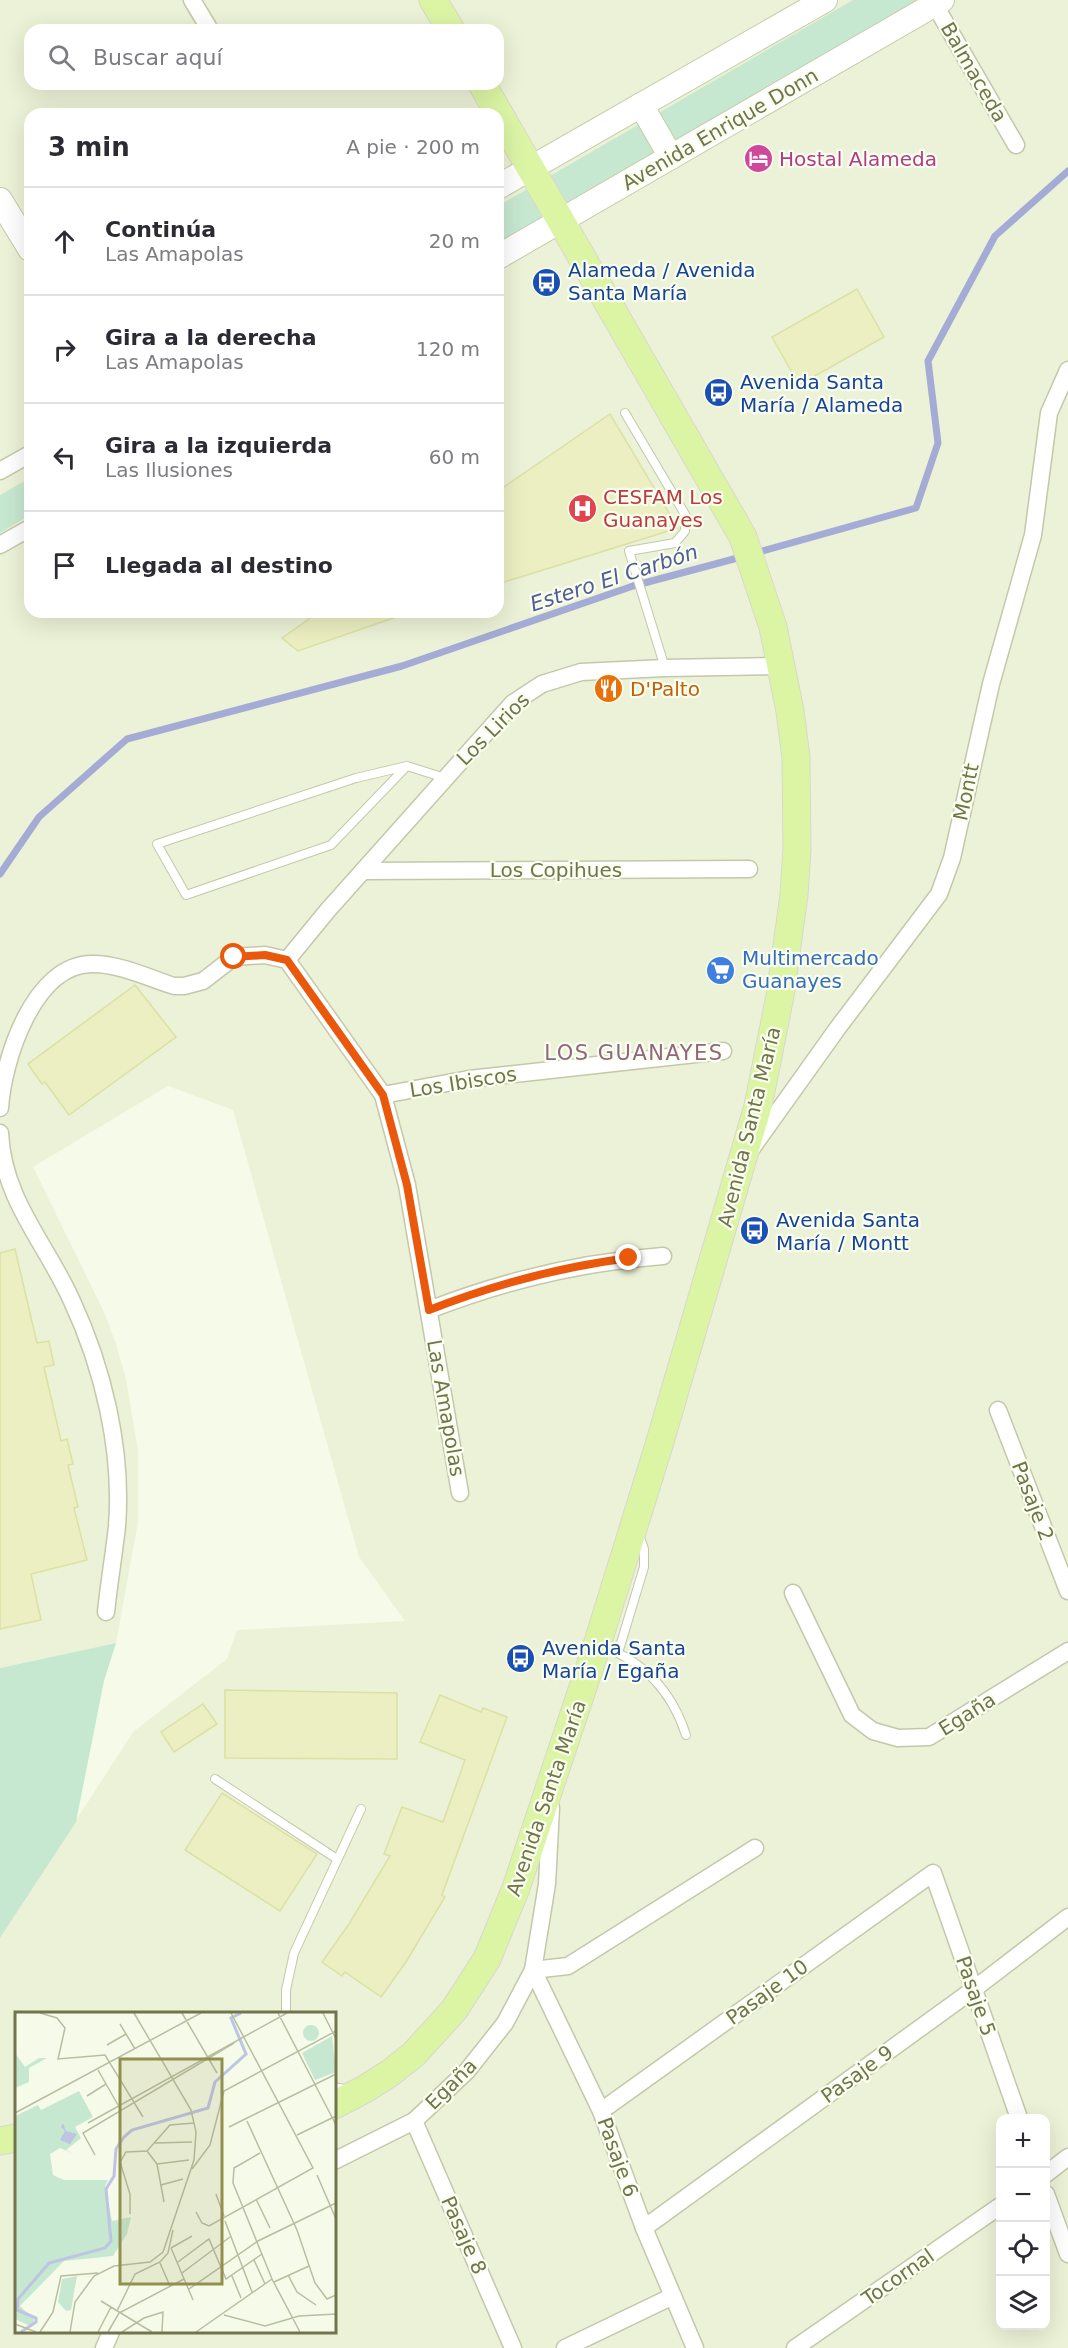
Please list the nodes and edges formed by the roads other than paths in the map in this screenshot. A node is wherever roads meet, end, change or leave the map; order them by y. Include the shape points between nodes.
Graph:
1 (192, 0) edge
2 (433, 0) edge
3 (825, 0) edge
4 (937, 1) edge
5 (206, 24) edge
6 (447, 24) edge
7 (485, 90) edge
8 (641, 105) junction
9 (496, 108) edge
10 (504, 122) edge
11 (1016, 145) dead end
12 (671, 157) junction
13 (530, 168) junction
14 (504, 183) edge
15 (0, 200) edge
16 (561, 221) junction
17 (24, 239) edge
18 (504, 254) edge
19 (1068, 370) edge
20 (625, 413) dead end
21 (24, 457) edge
22 (0, 471) edge
23 (24, 531) edge
24 (0, 545) edge
25 (783, 666) junction
26 (665, 668) junction
27 (407, 766) junction
28 (446, 778) junction
29 (749, 869) dead end
30 (363, 871) junction
31 (287, 960) junction
32 (723, 1051) dead end
33 (383, 1095) junction
34 (0, 1108) edge
35 (0, 1133) edge
36 (743, 1161) junction
37 (663, 1256) dead end
38 (429, 1310) junction
39 (999, 1410) dead end
40 (460, 1493) dead end
41 (1068, 1591) edge
42 (793, 1593) dead end
43 (106, 1612) dead end
44 (608, 1649) junction
45 (1068, 1651) edge
46 (686, 1735) dead end
47 (215, 1779) dead end
48 (552, 1782) junction
49 (361, 1809) dead end
50 (755, 1848) dead end
51 (337, 1859) junction
52 (933, 1873) joint
53 (1068, 1917) edge
54 (532, 1970) junction
55 (974, 1989) junction
56 (286, 2012) edge
57 (336, 2087) edge
58 (365, 2089) junction
59 (336, 2104) edge
60 (601, 2112) junction
61 (1018, 2114) edge
62 (414, 2121) junction
63 (15, 2138) edge
64 (0, 2141) edge
65 (1068, 2157) edge
66 (336, 2160) edge
67 (1050, 2171) edge
68 (1050, 2205) edge
69 (996, 2209) edge
70 (644, 2228) junction
71 (1068, 2254) edge
72 (673, 2296) junction
73 (110, 2333) edge
74 (104, 2348) edge
75 (513, 2348) edge
76 (565, 2348) edge
77 (695, 2348) edge
78 (795, 2348) edge

1 - 5 street
2 - 6 main road
3 - 8 street
4 - 11 street, Balmaceda
4 - 12 street, Avenida Enrique Donn
7 - 9 main road, Avenida Santa María
8 - 12 street
8 - 13 street
10 - 13 main road, Avenida Santa María
12 - 16 street, Avenida Enrique Donn
13 - 14 street
13 - 16 main road, Avenida Santa María
15 - 17 street
16 - 18 street, Avenida Enrique Donn
16 - 25 main road, Avenida Santa María via 743,537
19 - 36 street, Montt via 1049,413 1033,536 991,684 952,858 939,894
20 - 26 lane via 686,516 685,531 675,543 629,551
21 - 22 street
23 - 24 street
25 - 26 street, Los Lirios
25 - 36 main road, Avenida Santa María via 796,769 794,895 771,1051
26 - 28 street, Los Lirios via 581,672 542,684 513,703
27 - 27 lane via 356,778 157,844 186,895 332,845
27 - 28 lane
28 - 30 street, Los Lirios
29 - 30 street, Los Copihues
30 - 31 street, Los Lirios
31 - 33 street, Las Amapolas
31 - 34 street via 265,955 234,957 211,976 184,986 105,964 91,963 65,970 46,985 20,1031 4,1074
32 - 33 street, Los Ibiscos via 469,1078
33 - 38 street, Las Amapolas via 407,1185
35 - 43 street via 13,1194 72,1299 108,1409 114,1447 117,1524
36 - 44 main road, Avenida Santa María via 634,1526
37 - 38 street via 561,1269
38 - 40 street, Las Amapolas
39 - 41 street, Pasaje 2
42 - 45 street, Egaña via 852,1715 873,1731 898,1738 929,1737
44 - 46 lane via 640,1666 664,1689
44 - 48 main road, Avenida Santa María
47 - 51 lane
48 - 54 street, Egaña via 548,1884
48 - 58 main road, Avenida Santa María via 516,1888 472,1986 414,2054
49 - 51 lane
50 - 54 street via 567,1966
51 - 56 lane via 294,1953
52 - 55 street, Pasaje 5
52 - 60 street, Pasaje 10
53 - 55 street, Pasaje 9
54 - 60 street, Pasaje 6
54 - 62 street, Egaña via 505,2023 467,2071
55 - 61 street, Pasaje 5
55 - 70 street, Pasaje 9
57 - 58 lane
58 - 59 main road, Avenida Santa María
60 - 70 street, Pasaje 6
62 - 66 street, Egaña
62 - 75 street, Pasaje 8
63 - 64 main road
65 - 67 street
68 - 71 street
69 - 78 street, Tocornal
70 - 72 street, Pasaje 6
72 - 76 street
72 - 77 street, Pasaje 6
73 - 74 street

